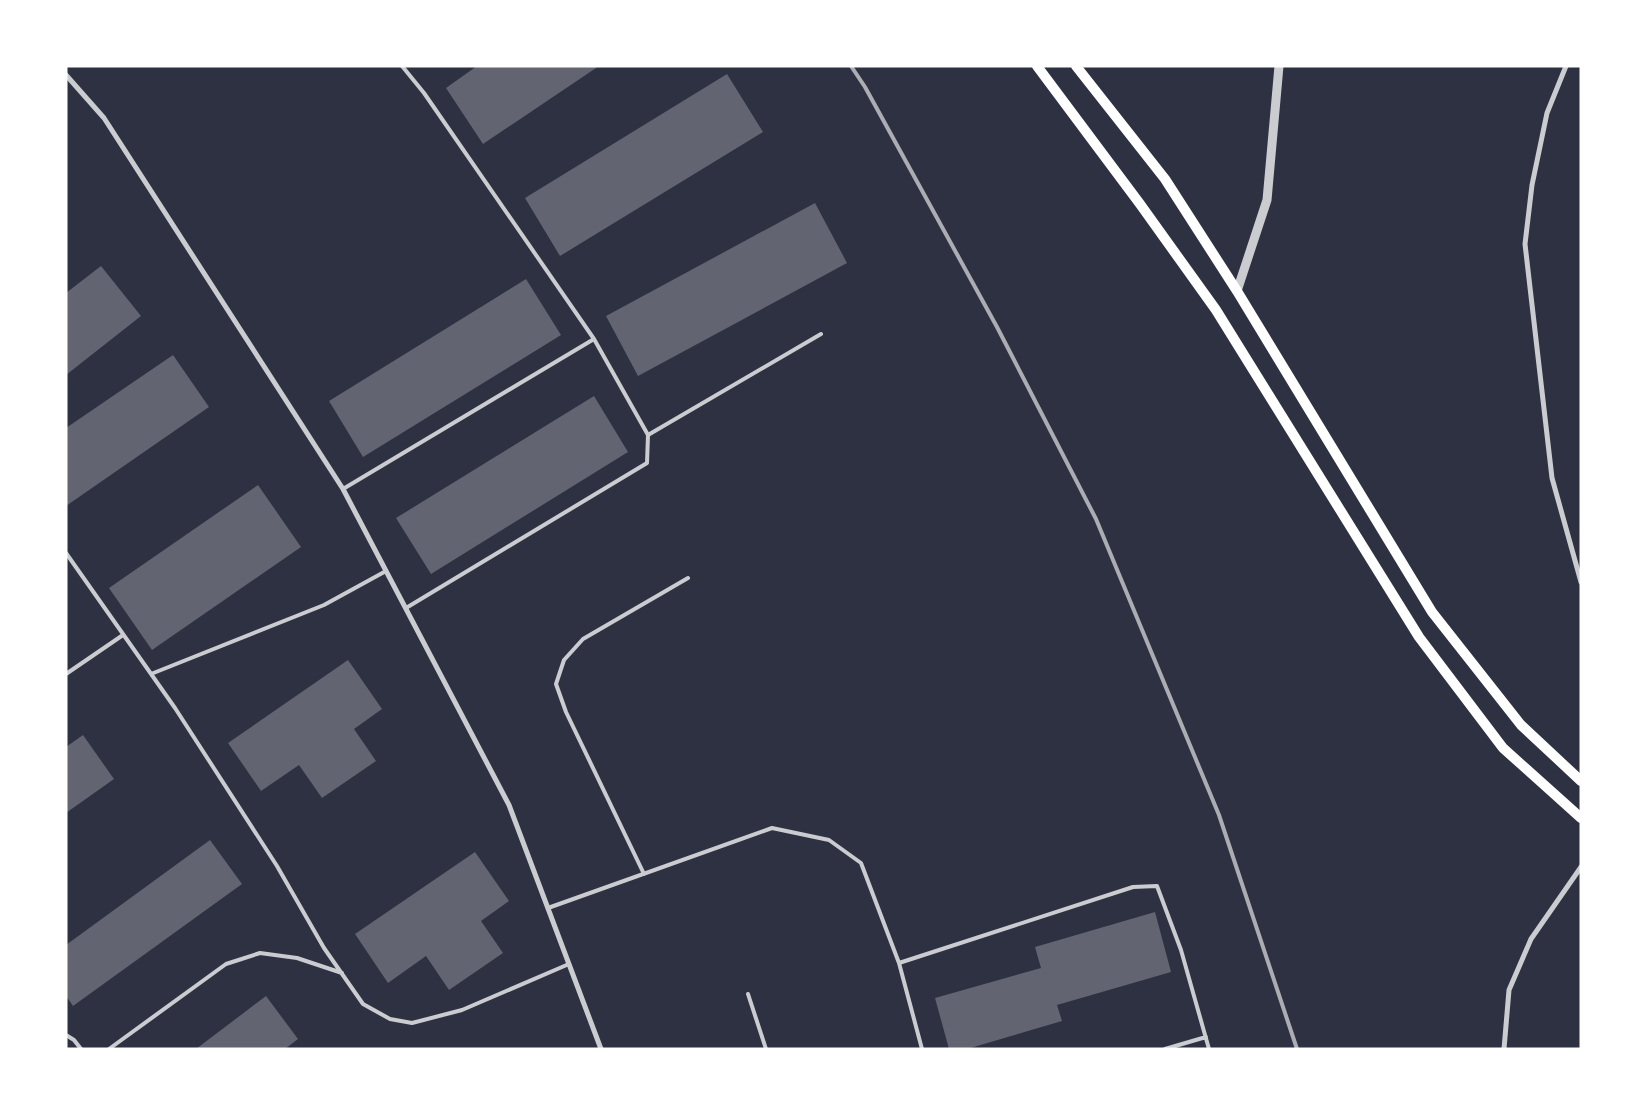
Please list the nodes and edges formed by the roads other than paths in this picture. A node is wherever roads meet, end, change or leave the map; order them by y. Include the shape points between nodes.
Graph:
1 (402, 66) edge
2 (1037, 66) edge
3 (1076, 66) edge
4 (1279, 66) edge
5 (1566, 66) edge
6 (66, 75) edge
7 (1237, 291) junction
8 (820, 334) dead end
9 (594, 340) junction
10 (648, 435) junction
11 (343, 489) junction
12 (66, 553) edge
13 (386, 571) junction
14 (688, 578) dead end
15 (1581, 582) edge
16 (406, 608) junction
17 (123, 635) junction
18 (66, 674) edge
19 (151, 674) junction
20 (1581, 780) edge
21 (1581, 818) edge
22 (1581, 867) edge
23 (644, 874) junction
24 (548, 908) junction
25 (899, 963) junction
26 (569, 964) junction
27 (342, 973) junction
28 (748, 994) dead end
29 (66, 1035) edge
30 (1206, 1037) junction
31 (81, 1049) edge
32 (109, 1049) edge
33 (601, 1049) edge
34 (766, 1049) edge
35 (922, 1049) edge
36 (1166, 1049) edge
37 (1209, 1049) edge
38 (1504, 1049) edge

1 - 9 lane via 424,93
2 - 21 main road via 1216,310 1419,637 1503,748
3 - 7 main road via 1165,179
4 - 7 street via 1267,200
5 - 15 street via 1547,113 1532,185 1525,244 1552,478
6 - 11 street via 104,118
7 - 20 main road via 1432,612 1521,725
8 - 10 lane
9 - 10 lane
9 - 11 lane
10 - 16 lane via 647,463
11 - 13 street
12 - 17 lane
13 - 16 street
13 - 19 lane via 324,605
14 - 23 lane via 583,639 564,660 556,684 566,712
16 - 24 street via 509,805
17 - 18 lane
17 - 19 lane
19 - 27 lane via 277,866
22 - 38 street via 1531,939 1509,990
23 - 24 lane
23 - 25 lane via 772,828 829,840 861,863
24 - 26 street
25 - 30 lane via 1133,887 1157,886 1181,950
25 - 35 lane
26 - 27 lane via 462,1010 412,1023 390,1019 363,1004
26 - 33 street
27 - 32 lane via 297,958 260,953 226,964
28 - 34 lane
29 - 31 lane
30 - 36 lane
30 - 37 lane

